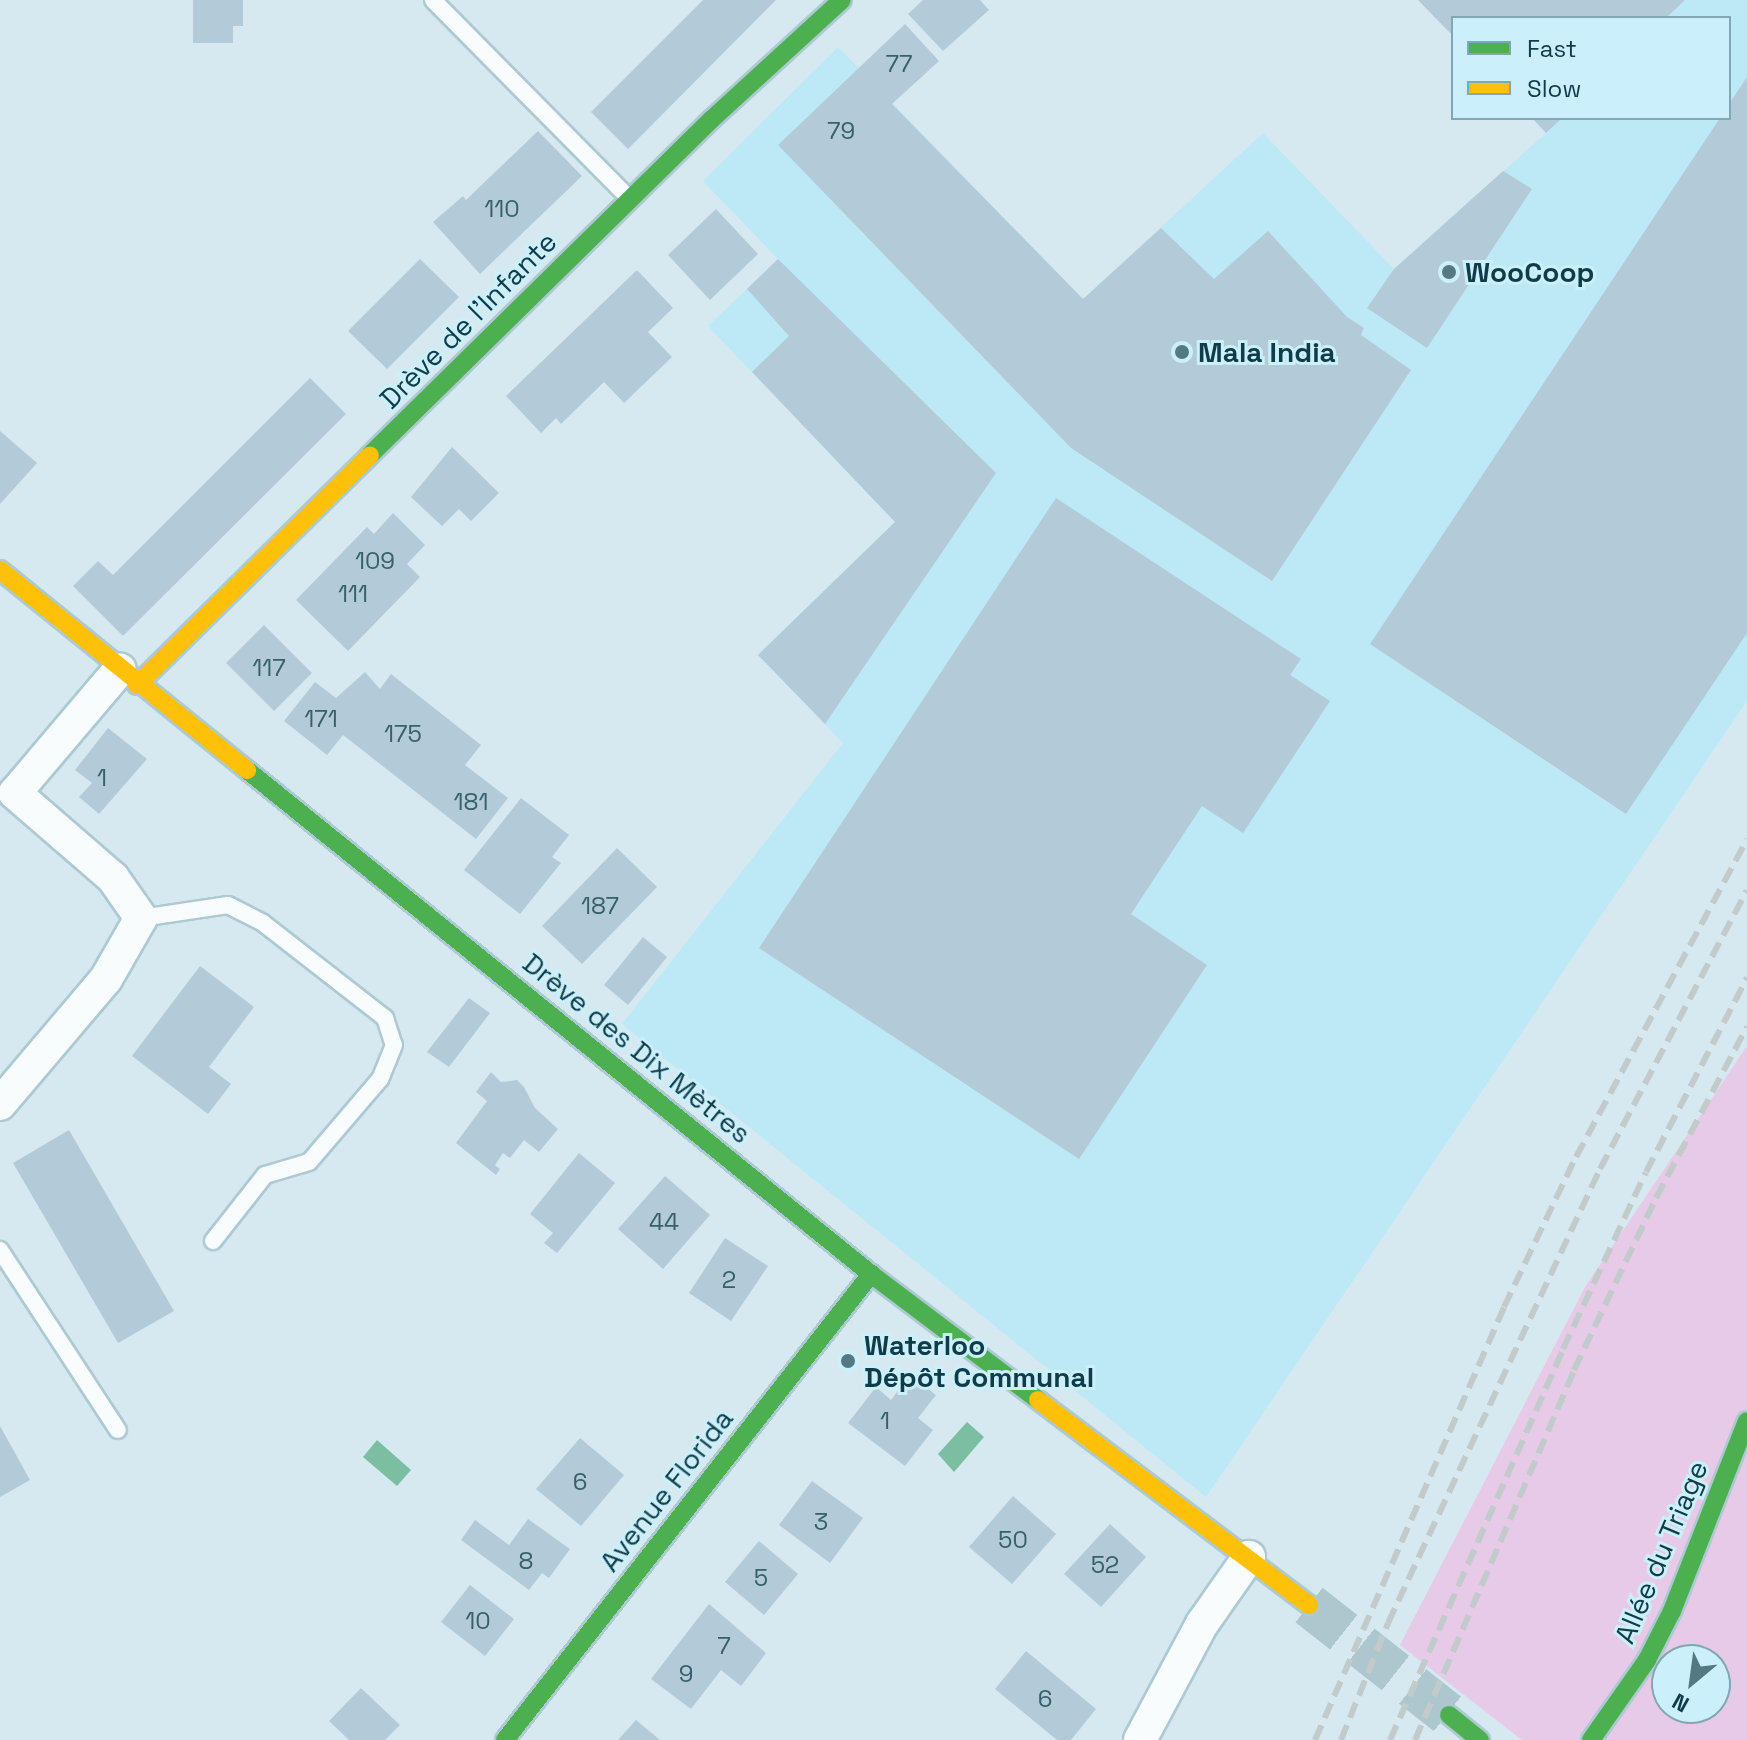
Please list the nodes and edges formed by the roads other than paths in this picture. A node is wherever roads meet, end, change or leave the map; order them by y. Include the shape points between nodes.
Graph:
1 (433, 0) edge
2 (842, 0) edge
3 (631, 199) junction
4 (0, 570) edge
5 (128, 677) junction
6 (8, 788) edge
7 (141, 918) junction
8 (0, 1104) edge
9 (213, 1241) dead end
10 (0, 1250) edge
11 (871, 1274) junction
12 (1747, 1421) edge
13 (118, 1430) dead end
14 (1249, 1557) junction
15 (1309, 1605) tunnel mouth
16 (1449, 1715) tunnel mouth
17 (505, 1740) edge
18 (1140, 1740) edge
19 (1480, 1740) edge
20 (1591, 1740) edge

1 - 3 lane
2 - 3 street, Drève de l'Infante
3 - 5 street, Drève de l'Infante
4 - 5 street, Drève des Dix Mètres
5 - 6 street
5 - 11 street, Drève des Dix Mètres
6 - 7 street via 113,878
7 - 8 street via 106,979
7 - 9 lane via 228,905 263,923 385,1018 394,1045 380,1079 309,1162 265,1175
10 - 13 lane
11 - 14 street, Drève des Dix Mètres
11 - 17 street, Avenue Florida
12 - 20 street, Allée du Triage via 1672,1611 1647,1660
14 - 15 street, Drève des Dix Mètres
14 - 18 street via 1202,1624
16 - 19 street

